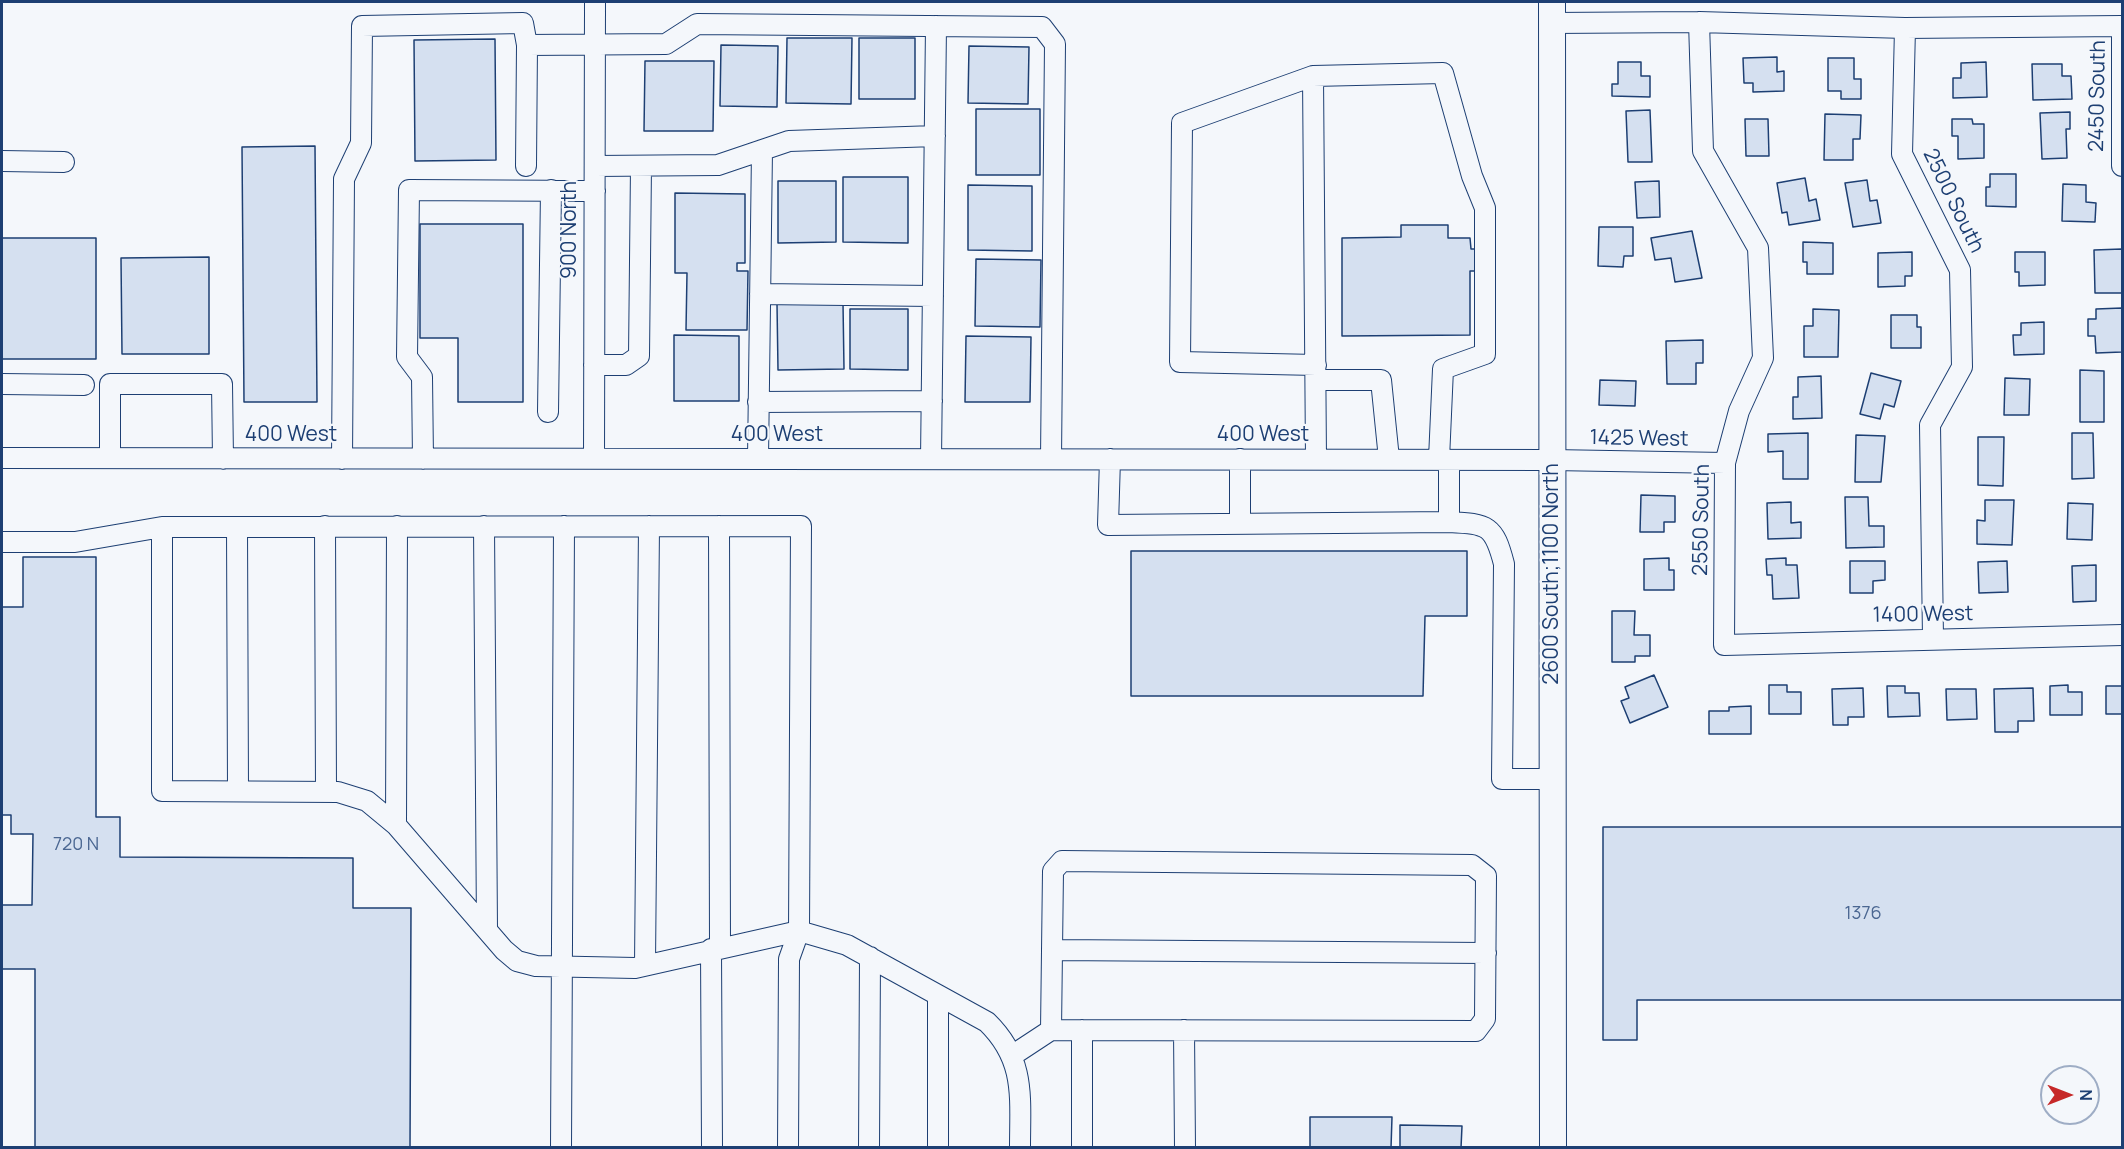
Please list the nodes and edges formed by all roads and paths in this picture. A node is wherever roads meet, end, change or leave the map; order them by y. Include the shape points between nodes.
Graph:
1 (595, 2) edge
2 (1552, 12) edge
3 (1699, 22) junction
4 (936, 26) junction
5 (2122, 26) edge
6 (1905, 28) junction
7 (595, 44) junction
8 (527, 45) junction
9 (1313, 76) junction
10 (935, 136) junction
11 (762, 150) junction
12 (2, 161) edge
13 (64, 162) dead end
14 (526, 165) dead end
15 (595, 166) junction
16 (641, 166) junction
17 (2122, 166) edge
18 (551, 190) junction
19 (595, 191) junction
20 (760, 294) junction
21 (933, 296) junction
22 (594, 365) junction
23 (1316, 373) junction
24 (2, 384) edge
25 (84, 385) dead end
26 (932, 401) junction
27 (758, 402) junction
28 (548, 412) dead end
29 (2, 458) edge
30 (110, 458) junction
31 (223, 459) junction
32 (342, 459) junction
33 (423, 459) junction
34 (594, 459) junction
35 (758, 459) junction
36 (931, 459) junction
37 (1051, 459) junction
38 (1110, 459) junction
39 (1240, 459) junction
40 (1316, 459) junction
41 (1389, 459) junction
42 (1444, 460) junction
43 (1552, 460) junction
44 (1725, 463) junction
45 (1449, 522) junction
46 (1240, 524) junction
47 (649, 525) junction
48 (719, 525) junction
49 (325, 526) junction
50 (397, 526) junction
51 (484, 526) junction
52 (564, 526) junction
53 (162, 527) junction
54 (237, 527) junction
55 (2, 542) edge
56 (2122, 635) edge
57 (1934, 638) junction
58 (1724, 645) joint
59 (1552, 779) junction
60 (238, 791) junction
61 (326, 792) junction
62 (396, 825) junction
63 (487, 928) junction
64 (799, 931) junction
65 (715, 948) junction
66 (1052, 951) junction
67 (1486, 953) junction
68 (870, 957) junction
69 (645, 965) junction
70 (563, 967) junction
71 (938, 995) junction
72 (1051, 1030) junction
73 (1082, 1030) junction
74 (1184, 1030) junction
75 (1013, 1055) junction
76 (561, 1148) edge
77 (712, 1148) edge
78 (788, 1148) edge
79 (869, 1148) edge
80 (938, 1148) edge
81 (1020, 1148) edge
82 (1082, 1148) edge
83 (1185, 1148) edge
84 (1552, 1148) edge

1 - 7 street, 900 North
2 - 3 street
2 - 43 main road, 2600 South;1100 North
3 - 6 street
3 - 44 street, 2550 South via 1703,151 1758,248 1763,358 1739,411
4 - 7 street via 697,24 666,44
4 - 10 street
4 - 37 street via 1042,27 1055,44
5 - 6 street
5 - 17 street, 2450 South
6 - 57 street, 2500 South via 1902,154 1960,270 1962,367 1930,425
7 - 8 street
7 - 15 street, 900 North
8 - 14 street
8 - 32 street via 523,23 362,26 361,143 344,180
9 - 23 street
9 - 23 street via 1182,123 1180,362
9 - 42 street via 1443,73 1485,208 1485,354 1443,369
10 - 11 street via 789,141
10 - 21 street
11 - 16 street via 718,165
11 - 20 street
12 - 13 street
15 - 16 street
15 - 19 street, 900 North
16 - 22 street via 639,356 626,365
18 - 19 street
18 - 28 street
18 - 33 street via 409,190 407,357 422,377
19 - 22 street, 900 North
20 - 21 street
20 - 27 street
21 - 26 street
22 - 34 street, 900 North
23 - 40 street
23 - 41 street via 1381,380
24 - 25 street
26 - 27 street
26 - 36 street
27 - 35 street
29 - 30 street, 400 West
30 - 31 street, 400 West
30 - 31 street via 111,384 222,384
31 - 32 street, 400 West
32 - 33 street, 400 West
33 - 34 street, 400 West
34 - 35 street, 400 West
35 - 36 street, 400 West
36 - 37 street, 400 West
37 - 38 street, 400 West
38 - 39 street, 400 West
38 - 46 street via 1108,525
39 - 40 street, 400 West
39 - 46 street
40 - 41 street, 400 West
41 - 42 street, 400 West
42 - 43 street, 400 West
42 - 45 street
43 - 44 street, 1425 West
43 - 59 main road, 2600 South;1100 North
44 - 58 street, 2550 South
45 - 46 street
45 - 59 street via 1480,524 1497,537 1504,564 1502,779
47 - 48 street
47 - 52 street
47 - 69 street
48 - 64 street via 801,525
48 - 65 street
49 - 50 street
49 - 54 street
49 - 61 street
50 - 51 street
50 - 62 street
51 - 52 street
51 - 63 street
52 - 70 street
53 - 54 street
53 - 55 street via 75,542
53 - 60 street via 162,790
54 - 60 street
56 - 57 street, 1400 West
57 - 58 street, 1400 West
59 - 84 main road, 2600 South;1100 North
60 - 61 street
61 - 62 street via 367,801
62 - 63 street
63 - 70 street via 517,961
64 - 65 street
64 - 68 street via 847,945
64 - 78 street via 789,959
65 - 69 street
65 - 77 street
66 - 67 street
66 - 67 street via 1053,871 1062,861 1472,865 1486,876
66 - 72 street
67 - 74 street via 1485,1019 1476,1030
68 - 71 street
68 - 79 street
69 - 70 street
70 - 76 street
71 - 75 street via 987,1022
71 - 80 street
72 - 73 street
72 - 75 street
73 - 74 street
73 - 82 street
74 - 83 street
75 - 81 street via 1019,1077

